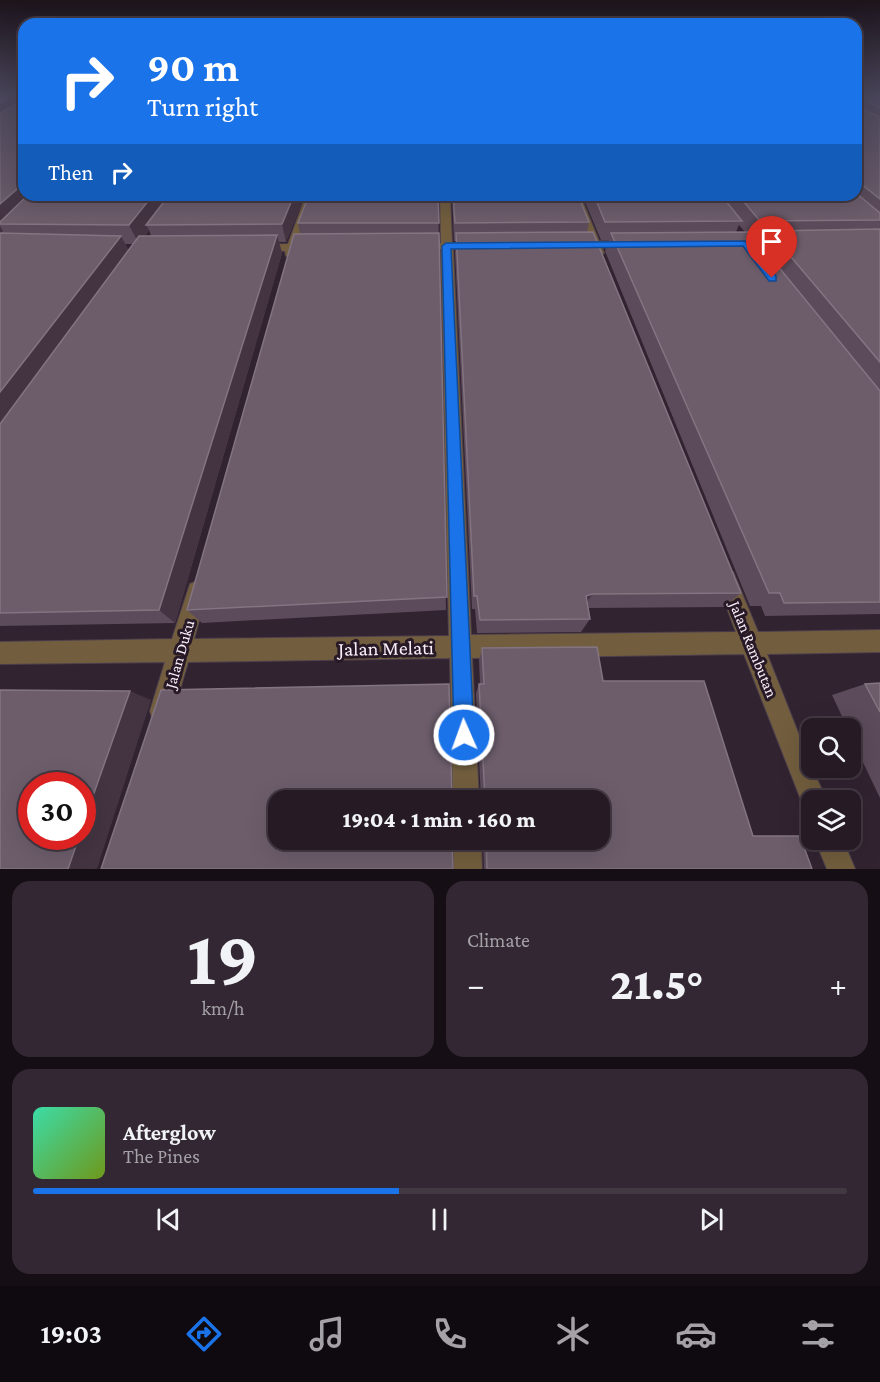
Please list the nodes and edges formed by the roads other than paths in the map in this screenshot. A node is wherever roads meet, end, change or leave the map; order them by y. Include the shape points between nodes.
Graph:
1 (309, 201) edge
2 (445, 201) edge
3 (577, 201) edge
4 (641, 244) edge
5 (561, 245) edge
6 (595, 245) junction
7 (411, 246) edge
8 (446, 246) junction
9 (492, 246) edge
10 (328, 247) edge
11 (247, 248) edge
12 (292, 248) junction
13 (603, 267) edge
14 (286, 271) edge
15 (721, 565) edge
16 (203, 570) edge
17 (880, 641) edge
18 (752, 642) junction
19 (461, 646) junction
20 (181, 651) junction
21 (0, 653) edge
22 (157, 727) edge
23 (466, 790) edge
24 (810, 790) edge
25 (467, 850) edge
26 (833, 850) edge
27 (468, 869) edge
28 (841, 869) edge

1 - 12 street
2 - 8 street
3 - 6 street
4 - 6 street
5 - 6 street
6 - 13 street
7 - 8 street
8 - 9 street
8 - 19 street
10 - 12 street
11 - 12 street
12 - 14 street
15 - 18 street, Jalan Rambutan
16 - 20 street, Jalan Duku
17 - 18 street, Jalan Melati
18 - 19 street, Jalan Melati
18 - 24 street, Jalan Rambutan
19 - 20 street, Jalan Melati
19 - 23 street
20 - 21 street, Jalan Melati
20 - 22 street, Jalan Duku
25 - 27 street
26 - 28 street

